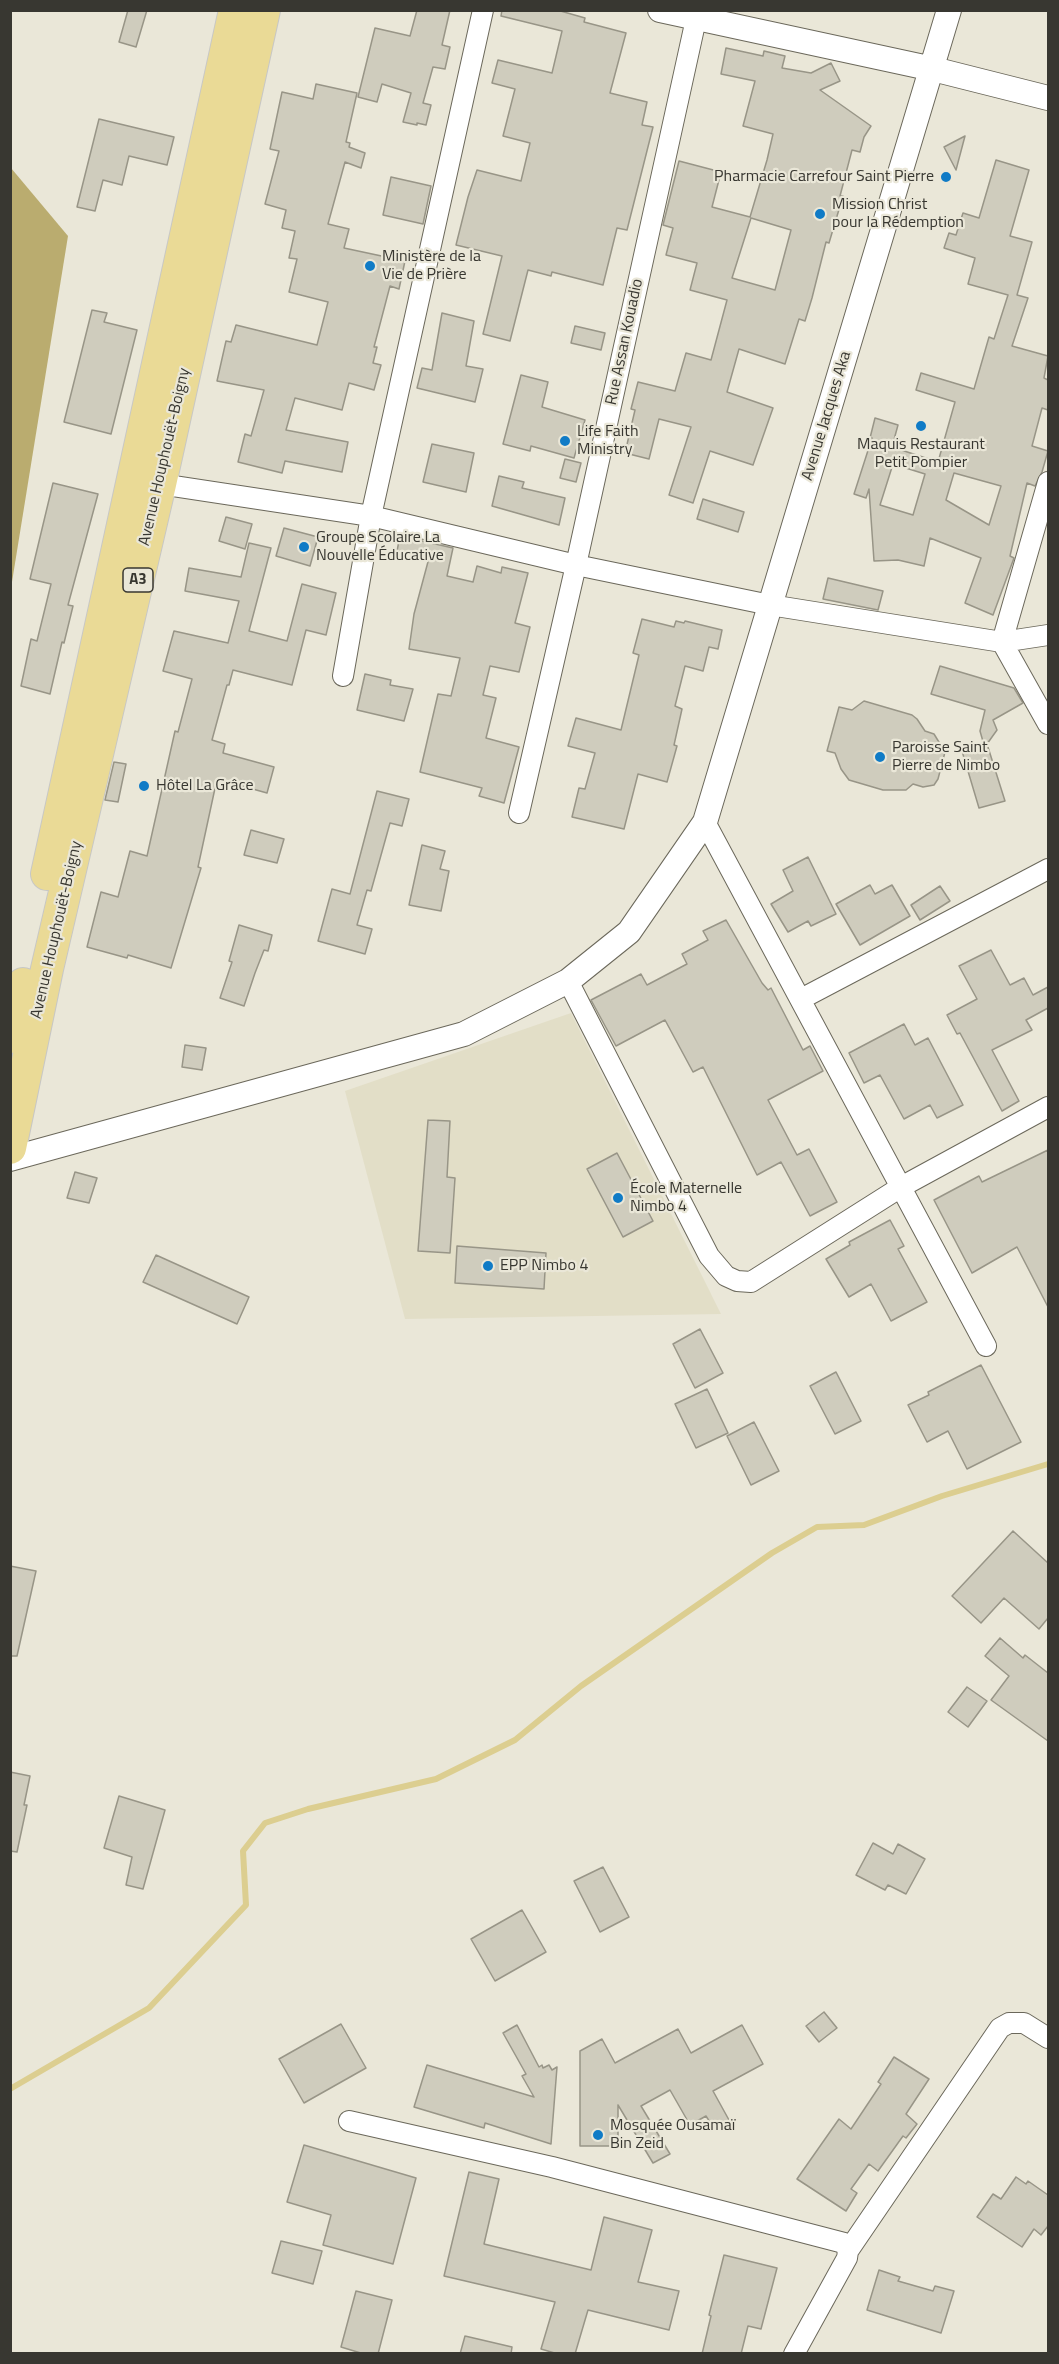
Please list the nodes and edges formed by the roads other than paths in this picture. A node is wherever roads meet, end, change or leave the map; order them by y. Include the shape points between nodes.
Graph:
1 (235, 10) edge
2 (264, 10) edge
3 (483, 10) edge
4 (660, 10) edge
5 (949, 10) edge
6 (697, 14) edge
7 (933, 69) junction
8 (1048, 98) edge
9 (1048, 482) edge
10 (160, 484) junction
11 (371, 516) junction
12 (576, 565) junction
13 (770, 605) junction
14 (1048, 635) edge
15 (1002, 642) junction
16 (343, 676) dead end
17 (1048, 724) edge
18 (519, 813) dead end
19 (705, 822) junction
20 (1048, 869) edge
21 (568, 981) junction
22 (801, 999) junction
23 (10, 1037) edge
24 (1048, 1107) edge
25 (10, 1148) edge
26 (10, 1159) edge
27 (901, 1187) junction
28 (986, 1346) dead end
29 (1048, 2038) edge
30 (349, 2121) dead end
31 (848, 2251) junction
32 (794, 2354) edge

1 - 23 highway, Avenue Houphouët-Boigny / A3
2 - 10 highway, Avenue Houphouët-Boigny / A3
3 - 11 street
4 - 6 street
5 - 7 street, Avenue Jacques Aka
6 - 7 street
6 - 12 street, Rue Assan Kouadio
7 - 8 street
7 - 13 street, Avenue Jacques Aka
9 - 15 street
10 - 11 street
10 - 25 highway, Avenue Houphouët-Boigny / A3 via 47,969
11 - 12 street
11 - 16 street
12 - 13 street
12 - 18 street, Rue Assan Kouadio
13 - 15 street
13 - 19 street, Avenue Jacques Aka
14 - 15 street
15 - 17 street
19 - 21 street, Avenue Jacques Aka via 629,932
19 - 22 street
20 - 22 street
21 - 26 street, Avenue Jacques Aka via 464,1034
21 - 27 street via 709,1256 726,1276 751,1282
22 - 27 street
24 - 27 street
27 - 28 street
29 - 31 street via 1024,2023 1000,2028
30 - 31 street via 833,2240 844,2243
31 - 32 street

